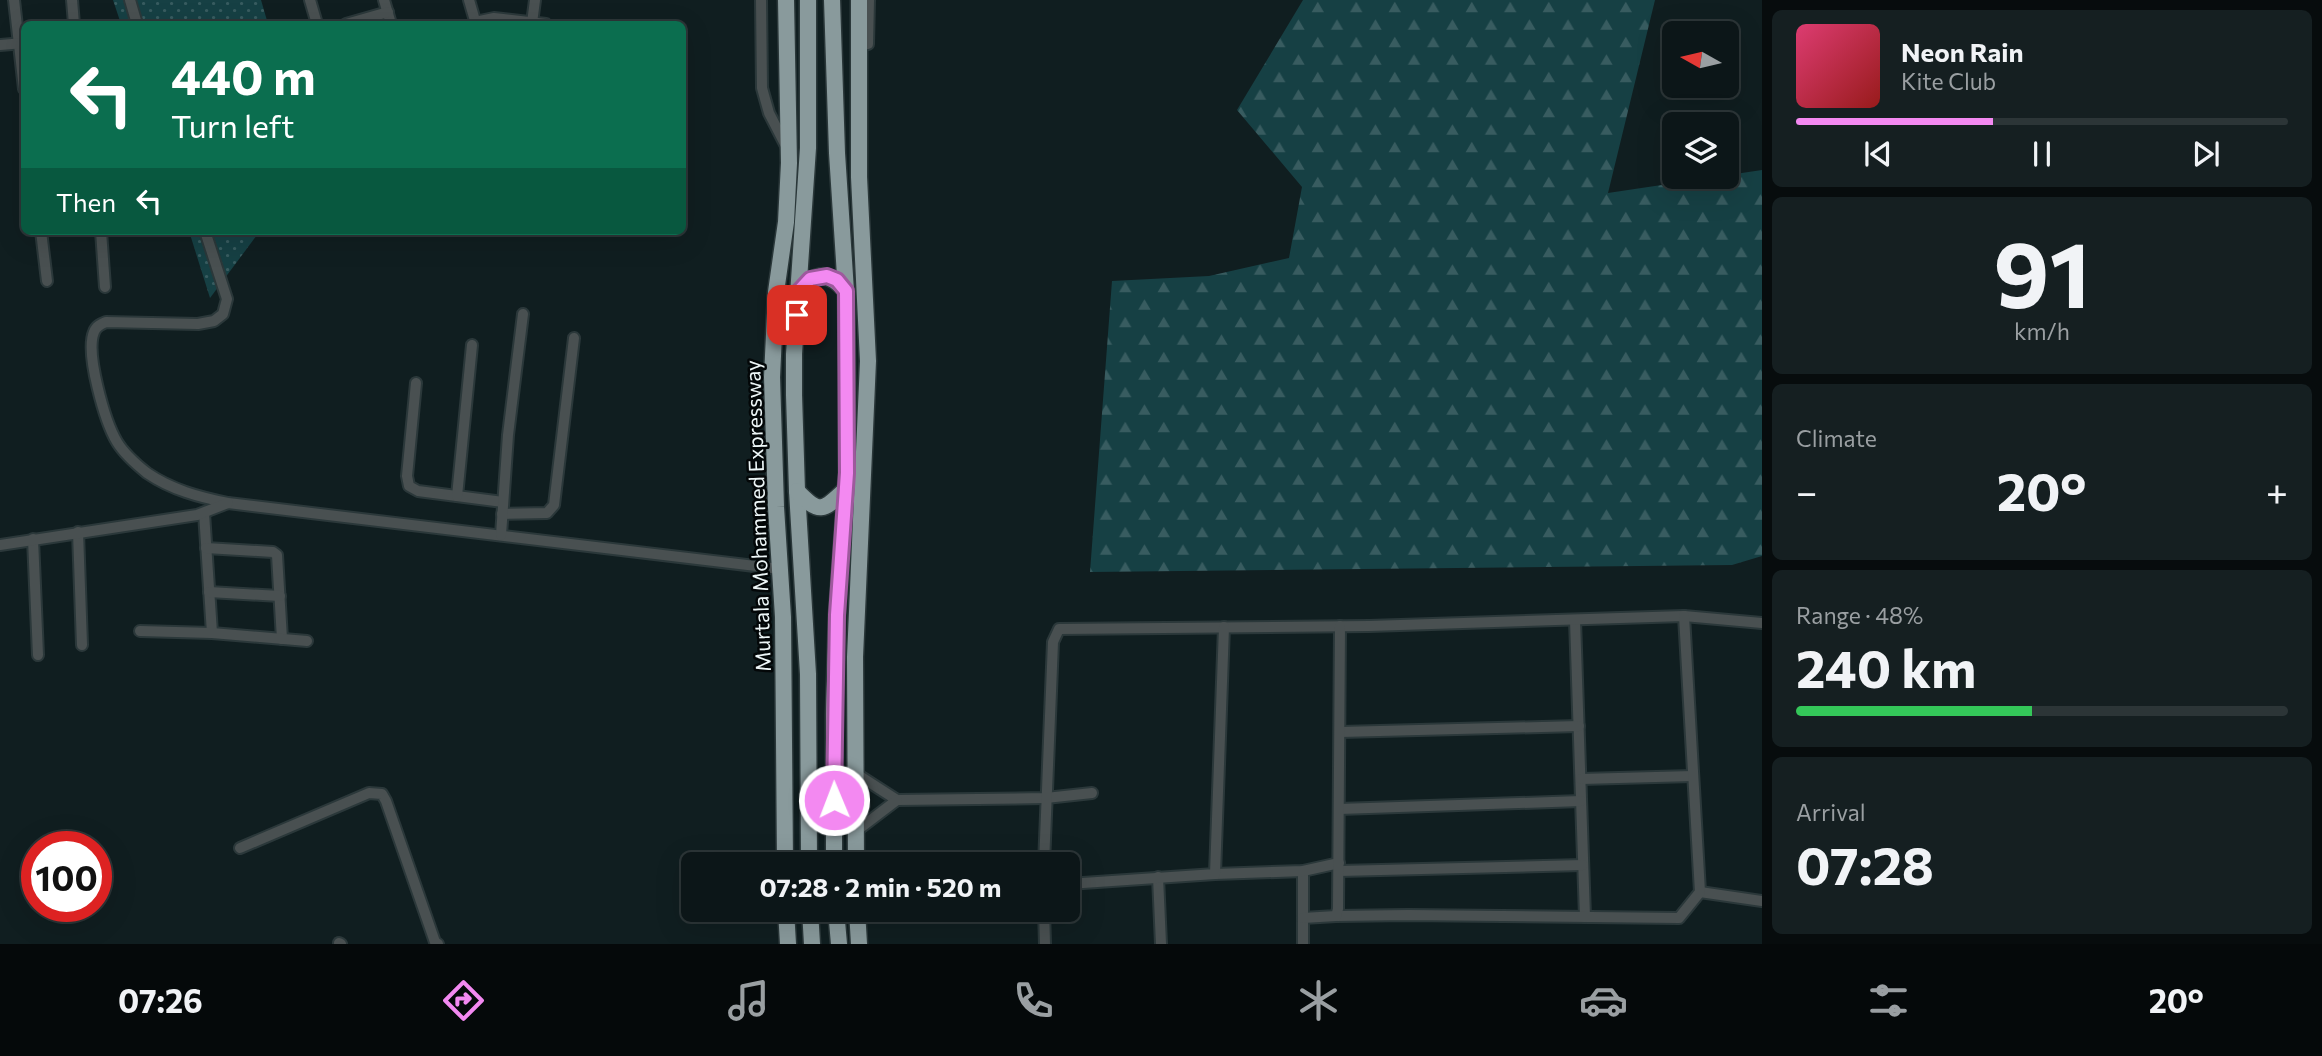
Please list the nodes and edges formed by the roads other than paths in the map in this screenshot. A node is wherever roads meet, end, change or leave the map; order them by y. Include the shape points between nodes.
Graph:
1 (14, 0) edge
2 (72, 0) edge
3 (130, 0) edge
4 (310, 0) edge
5 (384, 0) edge
6 (469, 0) edge
7 (536, 0) edge
8 (761, 0) edge
9 (786, 0) edge
10 (808, 0) edge
11 (832, 0) edge
12 (859, 0) edge
13 (869, 0) edge
14 (388, 12) junction
15 (74, 21) edge
16 (136, 21) edge
17 (316, 21) edge
18 (356, 21) edge
19 (390, 21) edge
20 (474, 21) edge
21 (483, 21) edge
22 (517, 21) edge
23 (532, 21) edge
24 (21, 38) edge
25 (21, 43) edge
26 (0, 45) edge
27 (859, 45) junction
28 (788, 150) junction
29 (807, 182) junction
30 (41, 235) edge
31 (100, 235) edge
32 (206, 235) edge
33 (47, 281) dead end
34 (105, 287) dead end
35 (799, 291) junction
36 (846, 291) junction
37 (523, 314) dead end
38 (574, 338) dead end
39 (472, 345) dead end
40 (416, 383) dead end
41 (846, 489) junction
42 (797, 491) junction
43 (457, 496) junction
44 (228, 503) junction
45 (503, 508) junction
46 (201, 514) junction
47 (78, 532) junction
48 (501, 535) junction
49 (33, 539) junction
50 (0, 545) edge
51 (206, 548) junction
52 (779, 569) junction
53 (209, 593) junction
54 (280, 596) junction
55 (1684, 616) junction
56 (1575, 620) junction
57 (1762, 623) edge
58 (1340, 626) junction
59 (1224, 627) junction
60 (140, 631) dead end
61 (208, 634) junction
62 (282, 639) junction
63 (307, 641) dead end
64 (82, 645) dead end
65 (38, 655) dead end
66 (1579, 726) junction
67 (1340, 732) junction
68 (855, 773) junction
69 (1693, 776) junction
70 (1581, 779) junction
71 (1092, 793) dead end
72 (1046, 798) junction
73 (897, 800) junction
74 (1581, 801) junction
75 (1339, 809) junction
76 (855, 832) junction
77 (240, 848) dead end
78 (785, 852) edge
79 (809, 852) edge
80 (834, 852) edge
81 (856, 852) edge
82 (1044, 852) edge
83 (1583, 864) junction
84 (1339, 867) junction
85 (1303, 870) junction
86 (1215, 874) junction
87 (1158, 877) junction
88 (1080, 883) edge
89 (1700, 892) junction
90 (1762, 901) edge
91 (1336, 916) junction
92 (1585, 917) junction
93 (1303, 918) junction
94 (787, 922) edge
95 (811, 922) edge
96 (837, 922) edge
97 (858, 922) edge
98 (1044, 922) edge
99 (438, 944) edge
100 (788, 944) edge
101 (812, 944) edge
102 (839, 944) edge
103 (859, 944) edge
104 (1045, 944) edge
105 (1161, 944) edge
106 (1303, 944) edge

1 - 24 street
2 - 15 street
3 - 16 street
4 - 17 street
5 - 14 street
6 - 20 street
7 - 23 street
8 - 28 street via 762,88
9 - 28 highway, Murtala Mohammed Expressway
10 - 29 highway, Murtala Mohammed Expressway
11 - 36 highway
12 - 27 highway
13 - 27 street via 868,44
14 - 18 street
14 - 19 street
21 - 22 street
25 - 26 street
27 - 68 highway via 859,177 868,360 857,595
28 - 29 highway
28 - 52 highway, Murtala Mohammed Expressway via 772,377
29 - 35 highway, Murtala Mohammed Expressway
30 - 33 street
31 - 34 street
32 - 44 street via 227,299 223,314 198,324 106,322 98,325 92,343 104,414 117,443 146,472 185,493
35 - 36 highway via 810,279 827,276
35 - 42 highway, Murtala Mohammed Expressway via 794,364
36 - 41 highway
37 - 45 street
38 - 45 street via 554,505 547,513
39 - 43 street
40 - 43 street via 407,476 410,486
41 - 42 highway via 821,508 812,507
41 - 80 highway via 837,615
42 - 79 highway, Murtala Mohammed Expressway via 808,674
43 - 45 street
44 - 46 street
44 - 48 street
45 - 48 street
46 - 47 street
46 - 51 street
46 - 61 street
47 - 49 street
47 - 64 street
48 - 52 street
49 - 50 street
49 - 65 street
51 - 53 street
51 - 54 street via 273,552 279,560
52 - 78 highway, Murtala Mohammed Expressway
53 - 54 street
53 - 61 street
54 - 62 street
55 - 56 street
55 - 57 street
55 - 69 street
56 - 58 street
56 - 66 street
58 - 59 street
58 - 67 street
59 - 72 street via 1059,629 1053,642
59 - 86 street
60 - 61 street
61 - 62 street
62 - 63 street
66 - 67 street
66 - 70 street
67 - 75 street
68 - 73 street
68 - 76 highway
69 - 70 street
69 - 89 street
70 - 74 street
71 - 72 street
72 - 73 street
72 - 82 street
73 - 76 street
74 - 75 street
74 - 83 street
75 - 84 street
76 - 81 highway
77 - 99 street via 369,793 382,794
83 - 84 street
83 - 92 street
84 - 85 street
84 - 91 street
85 - 86 street
85 - 93 street
86 - 87 street
87 - 88 street
87 - 105 street
89 - 90 street
89 - 92 street via 1679,918
91 - 92 street
91 - 93 street
93 - 106 street
94 - 100 highway
95 - 101 highway
96 - 102 highway
97 - 103 highway
98 - 104 street

